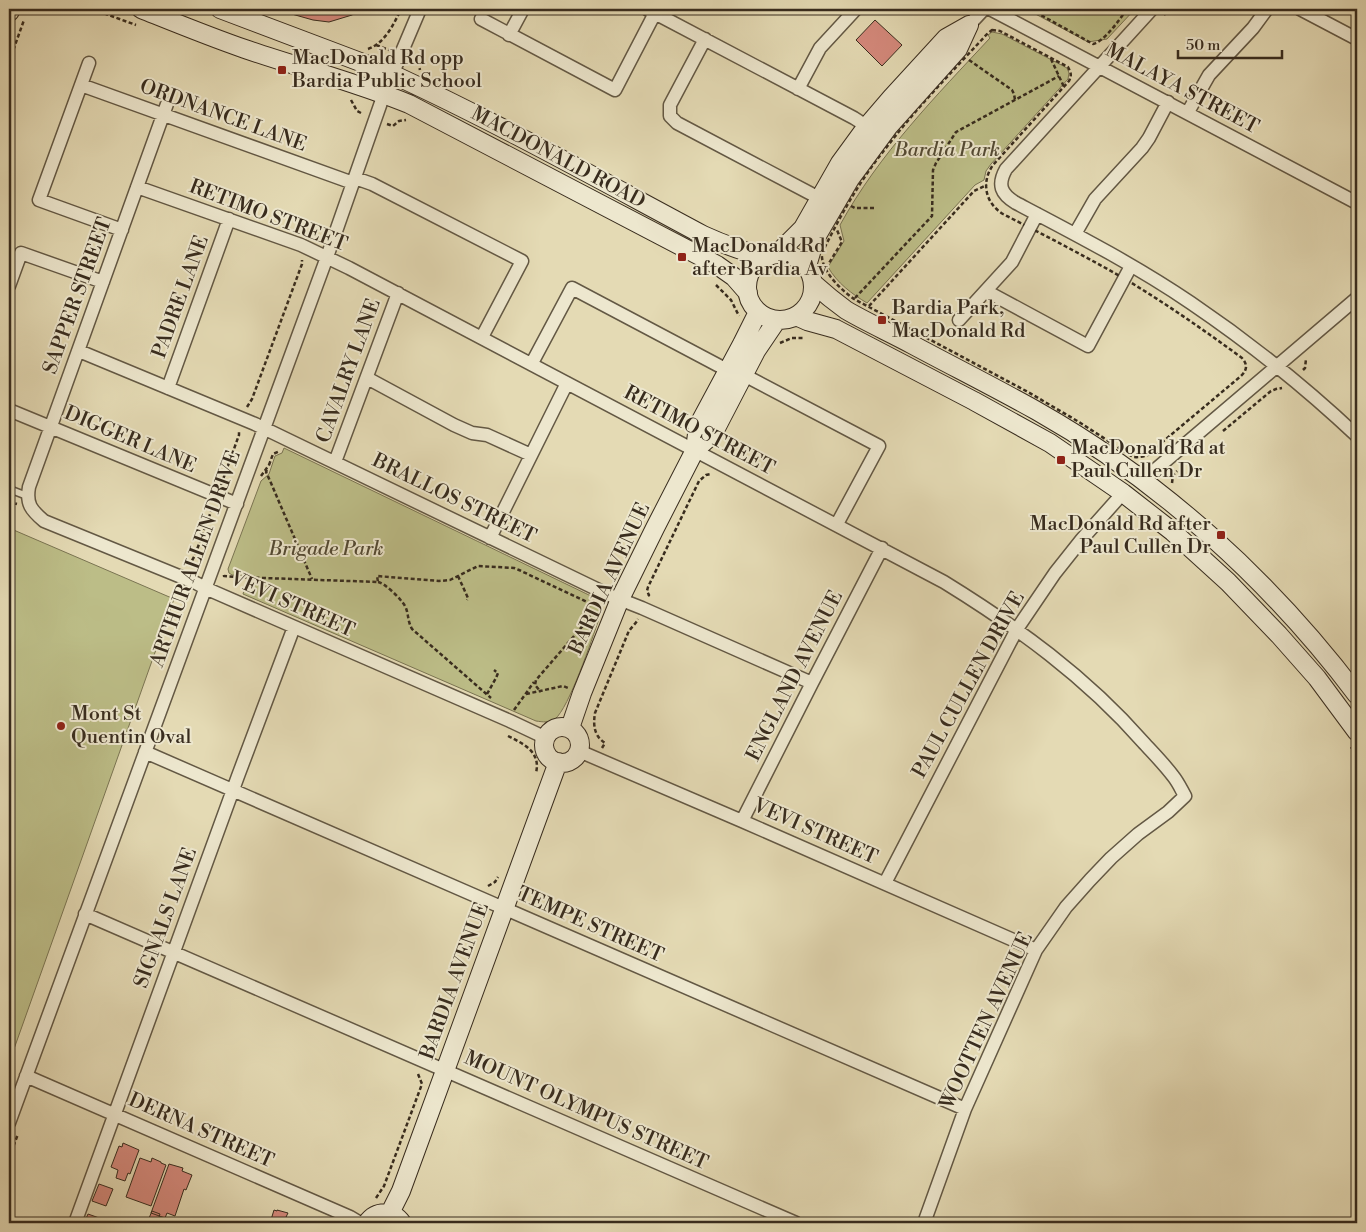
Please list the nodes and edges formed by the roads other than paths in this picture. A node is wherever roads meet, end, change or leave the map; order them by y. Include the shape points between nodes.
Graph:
1 (141, 9) edge
2 (220, 9) edge
3 (420, 9) edge
4 (523, 9) edge
5 (856, 9) edge
6 (984, 9) edge
7 (990, 9) edge
8 (1152, 9) edge
9 (1267, 9) edge
10 (1300, 9) edge
11 (651, 11) edge
12 (481, 19) dead end
13 (969, 25) joint
14 (509, 35) junction
15 (705, 39) junction
16 (1357, 39) edge
17 (89, 62) dead end
18 (1099, 66) junction
19 (392, 74) junction
20 (81, 85) junction
21 (798, 89) junction
22 (384, 94) junction
23 (1168, 102) junction
24 (165, 109) junction
25 (1188, 112) junction
26 (874, 131) junction
27 (354, 180) junction
28 (137, 187) junction
29 (819, 198) junction
30 (1357, 203) edge
31 (1037, 214) junction
32 (229, 219) junction
33 (122, 230) junction
34 (1075, 234) junction
35 (772, 255) junction
36 (327, 257) junction
37 (807, 266) junction
38 (1132, 266) junction
39 (104, 282) junction
40 (814, 284) junction
41 (9, 286) edge
42 (986, 290) junction
43 (398, 292) junction
44 (748, 293) junction
45 (1357, 298) edge
46 (758, 312) junction
47 (796, 316) junction
48 (778, 320) junction
49 (959, 320) dead end
50 (482, 337) junction
51 (79, 351) junction
52 (532, 363) junction
53 (1277, 366) junction
54 (735, 373) junction
55 (367, 378) junction
56 (567, 382) junction
57 (168, 388) junction
58 (9, 410) edge
59 (50, 427) junction
60 (264, 429) junction
61 (1357, 436) edge
62 (695, 450) junction
63 (531, 455) junction
64 (335, 462) junction
65 (1142, 481) junction
66 (9, 489) edge
67 (1122, 493) junction
68 (28, 499) junction
69 (237, 504) junction
70 (837, 524) junction
71 (490, 538) junction
72 (882, 548) junction
73 (205, 588) junction
74 (620, 599) junction
75 (294, 627) junction
76 (1017, 629) junction
77 (812, 683) junction
78 (1357, 695) edge
79 (570, 728) junction
80 (546, 738) junction
81 (1353, 738) edge
82 (579, 751) junction
83 (145, 752) junction
84 (558, 762) junction
85 (233, 790) junction
86 (1184, 796) joint
87 (742, 821) junction
88 (885, 883) junction
89 (504, 908) junction
90 (85, 914) junction
91 (1036, 950) junction
92 (174, 952) junction
93 (444, 1070) junction
94 (26, 1076) junction
95 (965, 1109) junction
96 (115, 1114) junction
97 (14, 1127) edge
98 (396, 1218) edge
99 (75, 1223) edge
100 (360, 1223) edge
101 (367, 1223) edge
102 (796, 1223) edge
103 (924, 1223) edge

1 - 22 street, MACDONALD ROAD via 246,49
2 - 19 street, MACDONALD ROAD
3 - 19 street, ARTHUR ALLEN DRIVE
4 - 14 street
5 - 21 street via 820,48
6 - 13 street
7 - 18 street, MALAYA STREET
8 - 18 street
9 - 25 street via 1209,75
10 - 16 street
11 - 14 street via 614,90
11 - 15 street
12 - 14 street
13 - 26 street via 946,38 891,98
15 - 21 street
15 - 29 street via 670,105 670,116 677,123
17 - 20 street
18 - 23 street, MALAYA STREET
18 - 31 street via 1002,176 1002,190 1007,198
19 - 22 street, ARTHUR ALLEN DRIVE
19 - 35 street, MACDONALD ROAD via 466,109 703,235 745,252
20 - 24 street, ORDNANCE LANE
20 - 33 street via 39,200
21 - 26 street
22 - 27 street, ARTHUR ALLEN DRIVE
22 - 44 street, MACDONALD ROAD via 409,104 717,265
23 - 25 street, MALAYA STREET
23 - 34 street via 1142,148 1095,199
24 - 27 street, ORDNANCE LANE
24 - 28 street, SAPPER STREET
25 - 30 street, MALAYA STREET
26 - 29 street via 840,163
26 - 37 street via 815,239
27 - 36 street, ARTHUR ALLEN DRIVE
27 - 50 street, ORDNANCE LANE via 372,184 522,262
28 - 32 street, RETIMO STREET
28 - 33 street, SAPPER STREET
29 - 35 street via 803,228
31 - 34 street
31 - 42 street via 1012,262
32 - 36 street, RETIMO STREET
32 - 57 street, PADRE LANE
33 - 39 street, SAPPER STREET
34 - 38 street
35 - 37 street via 788,255
35 - 44 street via 758,263 751,272
36 - 43 street, RETIMO STREET
36 - 60 street, ARTHUR ALLEN DRIVE
37 - 40 street
38 - 42 street via 1088,346
38 - 53 street via 1190,302
39 - 41 street via 21,253
39 - 51 street, SAPPER STREET
40 - 47 street via 810,303
40 - 65 street via 846,309 1039,412
42 - 49 street
43 - 50 street, RETIMO STREET
43 - 55 street, CAVALRY LANE
44 - 46 street
45 - 53 street
46 - 48 street
46 - 54 street, BARDIA AVENUE via 742,344
47 - 48 street
47 - 67 street via 836,329 965,396 1050,443
48 - 54 street, BARDIA AVENUE
50 - 52 street, RETIMO STREET
51 - 57 street, BRALLOS STREET
51 - 59 street, SAPPER STREET
52 - 54 street via 572,288
52 - 56 street, RETIMO STREET
53 - 61 street
53 - 65 street
54 - 62 street, BARDIA AVENUE via 713,434
54 - 70 street via 879,446
55 - 63 street via 454,425 487,435
55 - 64 street, CAVALRY LANE
56 - 62 street, RETIMO STREET
56 - 63 street
57 - 60 street, BRALLOS STREET
58 - 59 street, DIGGER LANE
59 - 68 street, SAPPER STREET via 29,487
59 - 69 street, DIGGER LANE
60 - 64 street, BRALLOS STREET
60 - 69 street, ARTHUR ALLEN DRIVE
62 - 70 street, RETIMO STREET
62 - 74 street, BARDIA AVENUE
63 - 71 street
64 - 71 street, BRALLOS STREET
65 - 78 street via 1240,563 1292,615
66 - 68 lane
67 - 76 street, PAUL CULLEN DRIVE via 1055,573
67 - 81 street via 1228,582 1279,635 1317,678
68 - 73 street, VEVI STREET via 35,513 44,520
69 - 73 street, ARTHUR ALLEN DRIVE
70 - 72 street, RETIMO STREET
71 - 74 street, BRALLOS STREET
72 - 76 street, RETIMO STREET via 944,582
72 - 77 street, ENGLAND AVENUE
73 - 75 street, VEVI STREET
73 - 83 street, ARTHUR ALLEN DRIVE
74 - 77 street, BRALLOS STREET
74 - 79 street, BARDIA AVENUE
75 - 80 street, VEVI STREET
75 - 85 street, SIGNALS LANE
76 - 86 street, RETIMO STREET via 1099,696 1174,776
76 - 88 street, PAUL CULLEN DRIVE
77 - 87 street, ENGLAND AVENUE
79 - 80 street via 558,727
79 - 82 street via 580,740
80 - 84 street via 545,750 552,760
82 - 84 street via 568,762
82 - 87 street, VEVI STREET
83 - 85 street, TEMPE STREET
83 - 90 street, ARTHUR ALLEN DRIVE
84 - 89 street, BARDIA AVENUE
85 - 89 street, TEMPE STREET
85 - 92 street, SIGNALS LANE
86 - 91 street, WOOTTEN AVENUE via 1095,874
87 - 88 street, VEVI STREET
88 - 91 street, VEVI STREET
89 - 93 street, BARDIA AVENUE
89 - 95 street, TEMPE STREET
90 - 92 street, MOUNT OLYMPUS STREET
90 - 94 street, ARTHUR ALLEN DRIVE
91 - 95 street, WOOTTEN AVENUE
92 - 93 street, MOUNT OLYMPUS STREET
92 - 96 street, SIGNALS LANE
93 - 98 street, BARDIA AVENUE via 401,1190
93 - 102 street, MOUNT OLYMPUS STREET
94 - 96 street, DERNA STREET
94 - 97 street, ARTHUR ALLEN DRIVE
95 - 103 street, WOOTTEN AVENUE
96 - 99 street, SIGNALS LANE
96 - 100 street, DERNA STREET
98 - 101 street via 384,1212 373,1216

